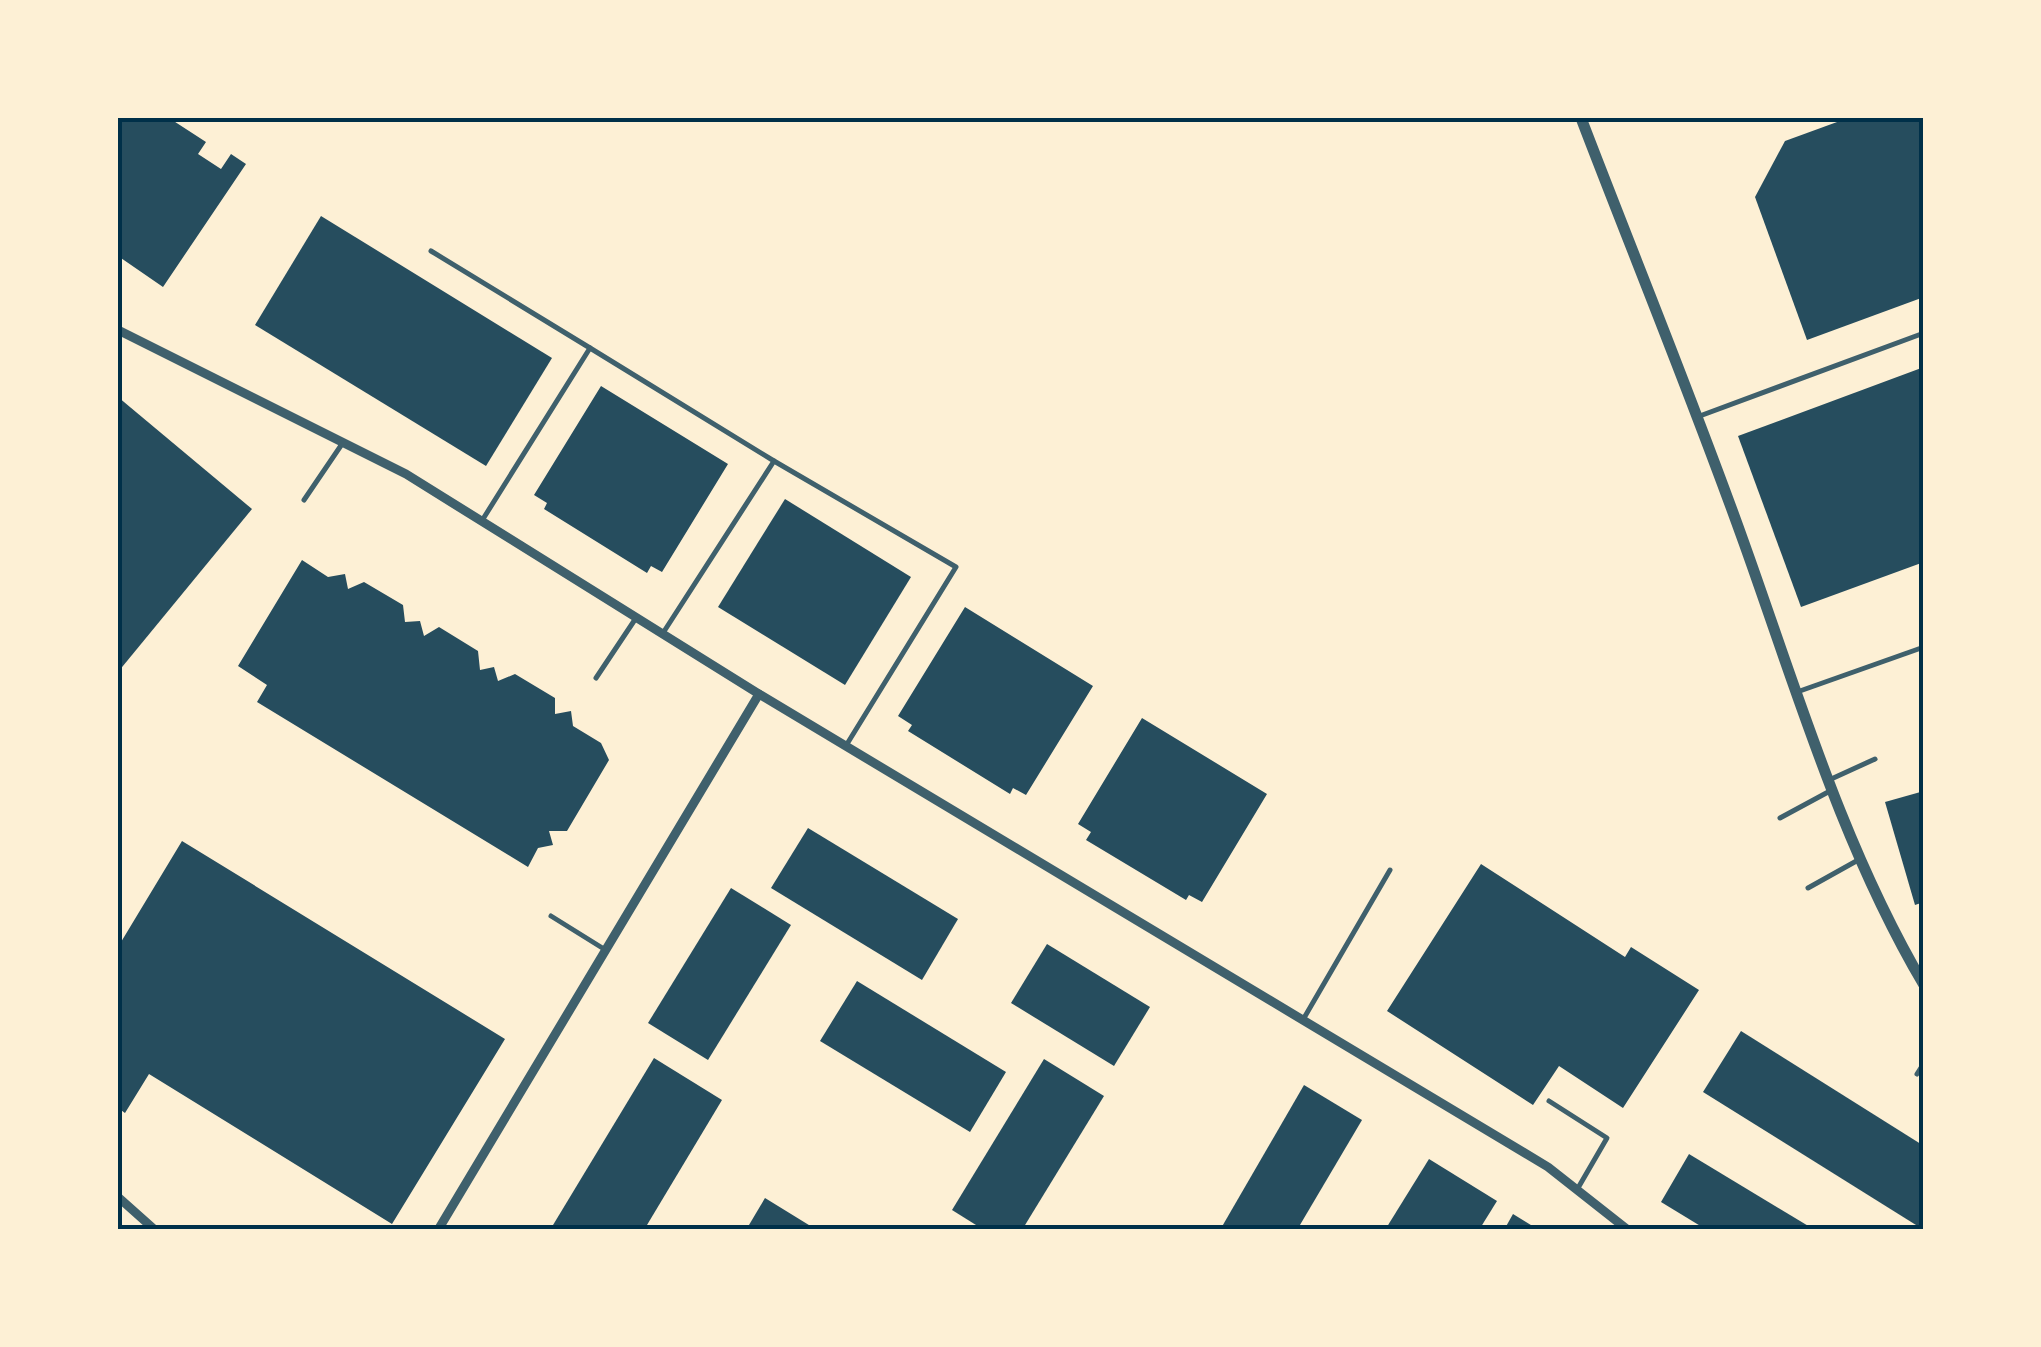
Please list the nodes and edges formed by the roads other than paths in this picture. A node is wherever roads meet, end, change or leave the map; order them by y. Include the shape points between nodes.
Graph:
1 (1580, 118) edge
2 (431, 251) dead end
3 (118, 330) edge
4 (1924, 333) edge
5 (590, 348) junction
6 (1697, 417) junction
7 (344, 442) junction
8 (774, 461) junction
9 (304, 500) dead end
10 (483, 520) junction
11 (637, 616) junction
12 (663, 633) junction
13 (1924, 647) edge
14 (596, 678) dead end
15 (1798, 692) junction
16 (759, 694) junction
17 (846, 747) junction
18 (1876, 759) dead end
19 (1831, 785) junction
20 (1780, 818) dead end
21 (1863, 858) junction
22 (1390, 870) dead end
23 (1808, 888) dead end
24 (551, 916) dead end
25 (606, 950) junction
26 (1924, 985) edge
27 (1302, 1021) junction
28 (1924, 1063) edge
29 (1917, 1074) dead end
30 (1550, 1101) dead end
31 (1578, 1188) junction
32 (118, 1198) edge
33 (155, 1230) edge
34 (438, 1230) edge
35 (1628, 1230) edge

1 - 6 street
2 - 5 lane
3 - 7 street
4 - 6 lane
5 - 8 lane
5 - 10 lane
6 - 15 street
7 - 9 lane
7 - 10 street
8 - 12 lane
8 - 17 lane via 956,568
10 - 11 street
11 - 12 street
11 - 14 lane
12 - 16 street
13 - 15 lane
15 - 19 street
16 - 17 street
16 - 25 street
17 - 27 street
18 - 19 lane
19 - 20 lane
19 - 21 street
21 - 23 lane
21 - 26 street via 1892,931
22 - 27 lane
24 - 25 lane
25 - 34 street
27 - 31 street
28 - 29 lane
30 - 31 lane via 1607,1138
31 - 35 street
32 - 33 street

